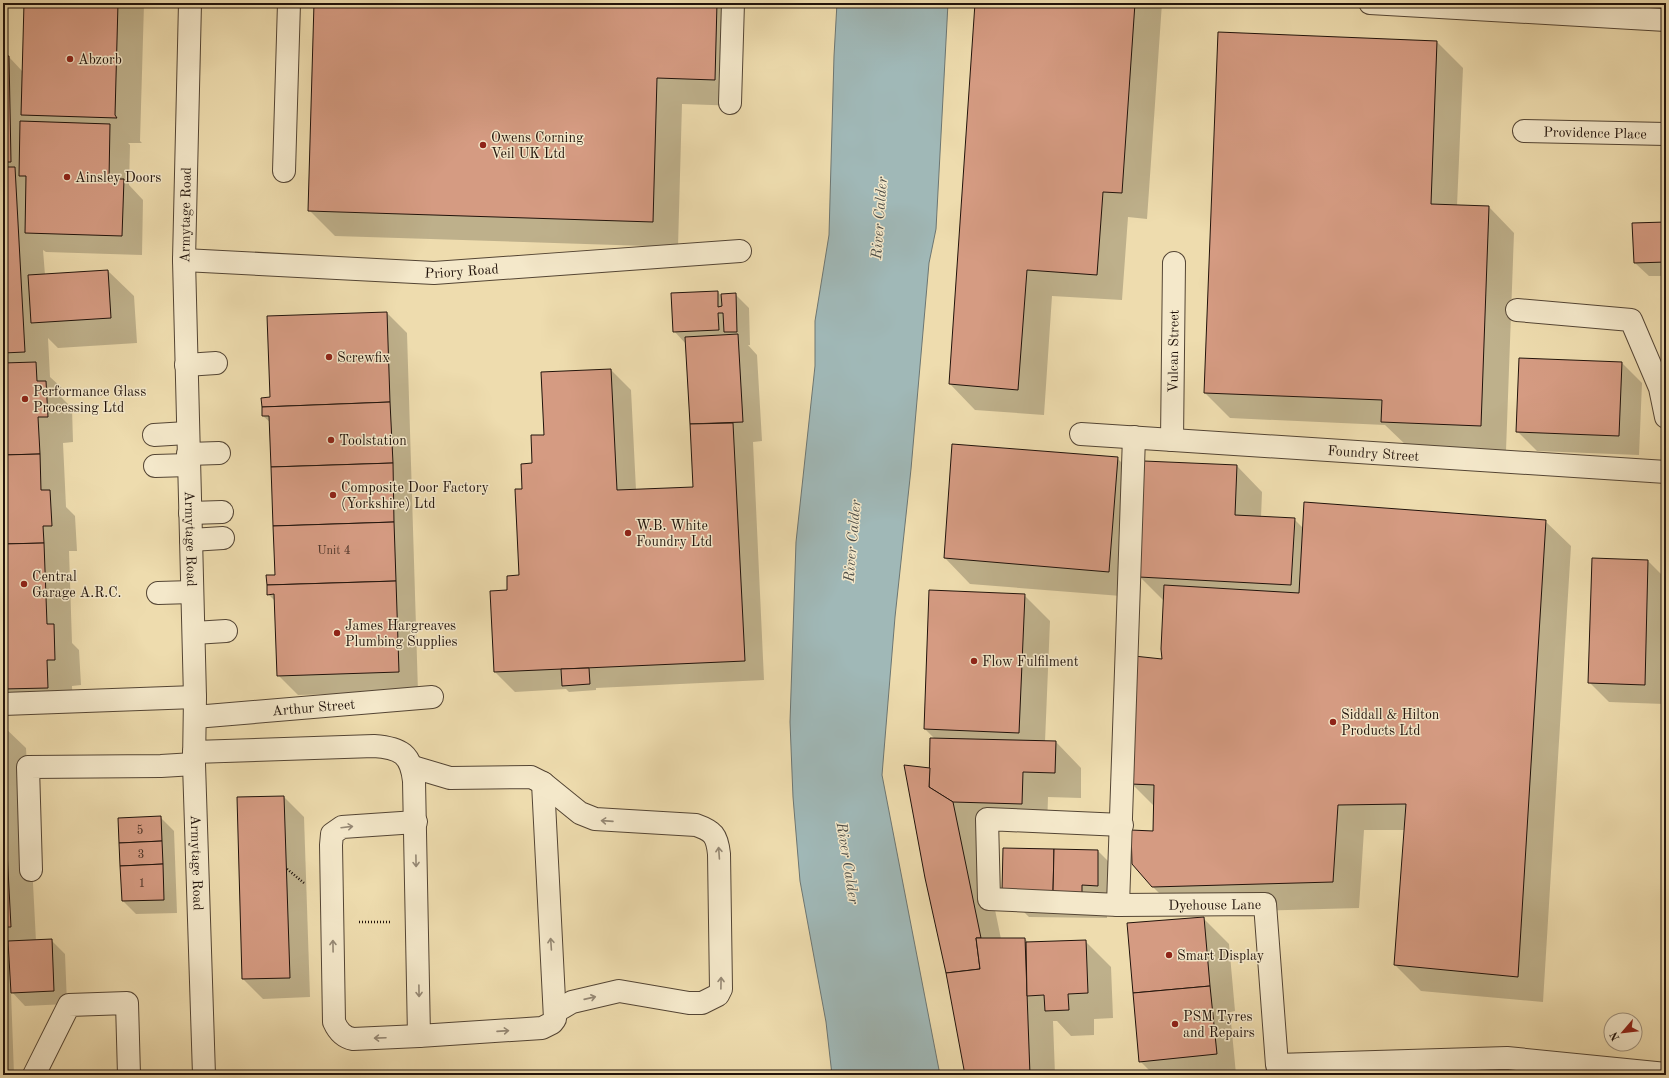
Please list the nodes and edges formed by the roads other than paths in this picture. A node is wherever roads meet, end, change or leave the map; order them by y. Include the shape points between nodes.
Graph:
1 (190, 3) edge
2 (289, 3) edge
3 (733, 3) edge
4 (1370, 3) edge
5 (1379, 3) edge
6 (1666, 20) edge
7 (730, 103) dead end
8 (1524, 131) dead end
9 (1666, 134) edge
10 (284, 171) dead end
11 (740, 251) dead end
12 (184, 260) junction
13 (1174, 263) dead end
14 (1517, 310) dead end
15 (216, 363) dead end
16 (186, 365) junction
17 (1666, 417) edge
18 (187, 433) junction
19 (1081, 434) dead end
20 (154, 435) dead end
21 (1134, 437) junction
22 (1172, 440) junction
23 (220, 453) dead end
24 (188, 460) junction
25 (155, 466) dead end
26 (1666, 472) edge
27 (222, 512) dead end
28 (190, 513) junction
29 (223, 538) dead end
30 (191, 540) junction
31 (192, 592) junction
32 (158, 593) dead end
33 (226, 630) dead end
34 (194, 633) junction
35 (432, 697) dead end
36 (3, 704) edge
37 (195, 707) junction
38 (194, 758) junction
39 (413, 767) junction
40 (542, 783) junction
41 (416, 822) junction
42 (1122, 825) junction
43 (31, 870) dead end
44 (1118, 905) junction
45 (556, 1014) junction
46 (419, 1036) junction
47 (1504, 1067) edge
48 (1275, 1070) edge
49 (1666, 1074) edge
50 (34, 1075) edge
51 (128, 1075) edge
52 (204, 1075) edge

1 - 12 street, Armytage Road
2 - 10 street
3 - 7 street
4 - 5 street
5 - 6 street
8 - 9 street, Providence Place
11 - 12 street, Priory Road via 434,273
12 - 16 street, Armytage Road
13 - 22 street, Vulcan Street
14 - 17 street via 1631,320 1660,388
15 - 16 street
16 - 18 street, Armytage Road
18 - 20 street
18 - 24 street, Armytage Road
19 - 21 street, Foundry Street
21 - 22 street, Foundry Street
21 - 42 street
22 - 26 street, Foundry Street
23 - 24 street
24 - 25 street
24 - 28 street, Armytage Road
27 - 28 street
28 - 30 street, Armytage Road
29 - 30 street
30 - 31 street, Armytage Road
31 - 32 street
31 - 34 street, Armytage Road
33 - 34 street
34 - 37 street, Armytage Road
35 - 37 street, Arthur Street
36 - 37 street, Arthur Street
37 - 38 street, Armytage Road
38 - 39 street via 383,747 399,750 410,760
38 - 43 street via 161,766 28,767
38 - 52 street, Armytage Road
39 - 40 street via 450,778 531,777
39 - 41 street
45 -> 40 street
45 -> 40 street via 572,1002 619,991 689,1003 702,1003 718,995 721,989 719,854 715,836 705,828 696,825 595,819 580,813
41 -> 46 street
46 -> 41 street via 353,1038 346,1037 337,1028 334,1022 331,876 331,839 337,830 342,827
42 - 44 street
42 - 44 street via 987,819 989,899
44 - 48 street, Dyehouse Lane via 1265,904
46 -> 45 street via 542,1028 552,1023
47 - 48 street, Dyehouse Lane
47 - 49 street, Dyehouse Lane
50 - 51 street via 69,1005 127,1003

